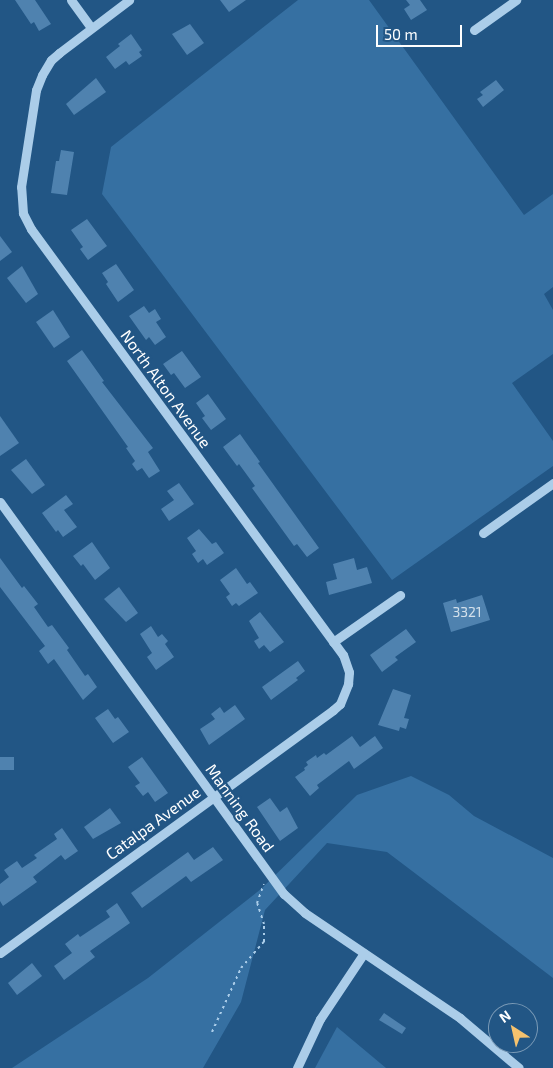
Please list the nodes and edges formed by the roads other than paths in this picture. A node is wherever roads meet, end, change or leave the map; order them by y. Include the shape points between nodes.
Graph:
1 (71, 0) edge
2 (129, 0) edge
3 (516, 0) edge
4 (91, 28) junction
5 (474, 30) dead end
6 (553, 483) edge
7 (0, 502) edge
8 (483, 534) dead end
9 (400, 595) dead end
10 (333, 642) junction
11 (344, 697) joint
12 (214, 798) junction
13 (0, 953) edge
14 (364, 953) junction
15 (297, 1068) edge
16 (519, 1068) edge

1 - 4 street
2 - 4 street, North Alton Avenue
3 - 5 street
4 - 10 street, North Alton Avenue via 51,60 36,90 20,196 26,222
6 - 8 street
7 - 12 street, Manning Road
9 - 10 street
10 - 11 street, North Alton Avenue via 343,655 348,672
11 - 12 street, Catalpa Avenue via 333,710
12 - 13 street, Catalpa Avenue
12 - 14 street, Manning Road via 271,877 298,907
14 - 15 street via 320,1019
14 - 16 street, Manning Road via 477,1031

